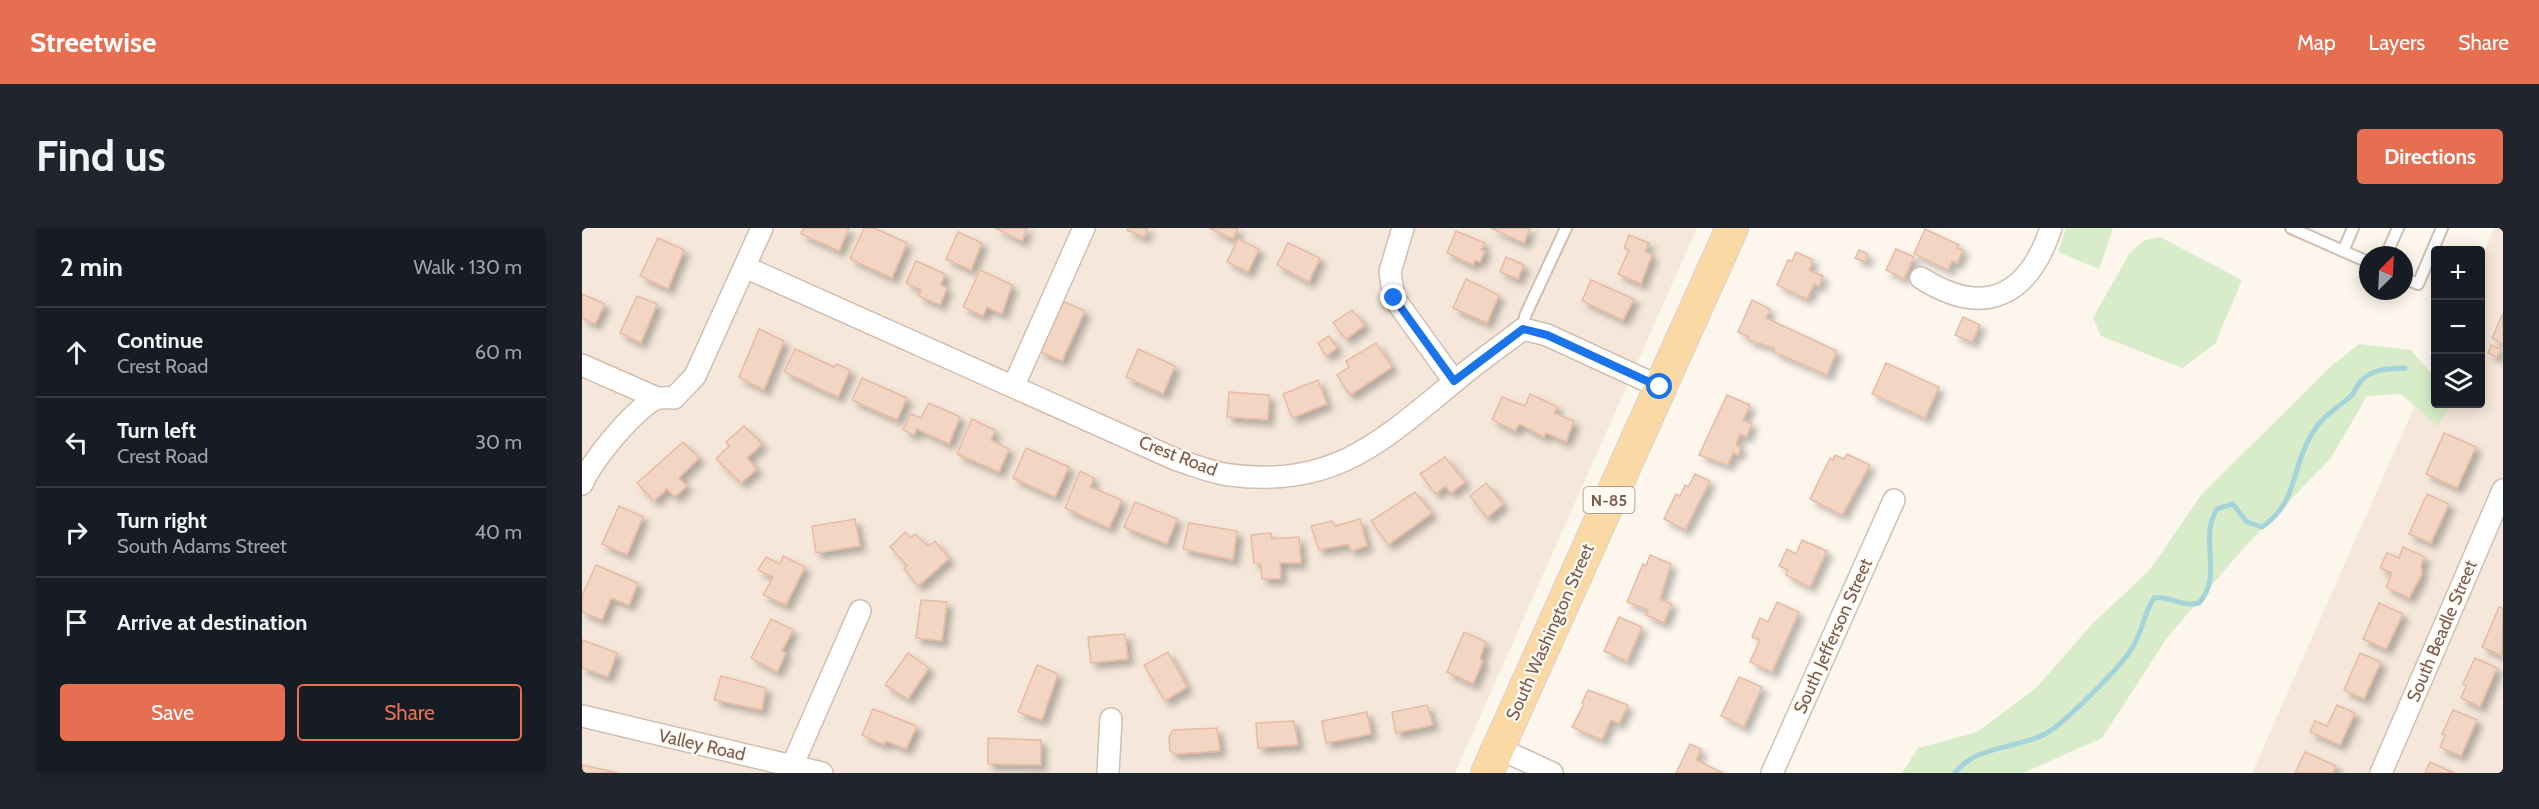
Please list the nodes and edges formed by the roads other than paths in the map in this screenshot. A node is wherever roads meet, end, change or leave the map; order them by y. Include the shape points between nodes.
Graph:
1 (762, 228) edge
2 (1084, 228) edge
3 (1566, 228) edge
4 (1732, 228) edge
5 (2051, 228) edge
6 (2291, 228) edge
7 (2353, 228) edge
8 (2398, 228) edge
9 (2442, 228) edge
10 (1401, 229) edge
11 (2307, 231) edge
12 (2390, 246) edge
13 (2343, 251) junction
14 (2359, 258) edge
15 (745, 267) junction
16 (1921, 278) dead end
17 (2413, 282) edge
18 (1523, 329) junction
19 (582, 365) edge
20 (1454, 381) junction
21 (1014, 385) junction
22 (1660, 387) junction
23 (657, 398) junction
24 (582, 484) edge
25 (1894, 500) dead end
26 (2501, 500) edge
27 (860, 611) dead end
28 (582, 716) edge
29 (1111, 719) dead end
30 (1492, 760) edge
31 (792, 766) junction
32 (822, 773) edge
33 (1108, 773) edge
34 (1552, 773) edge
35 (1772, 773) edge
36 (2381, 773) edge

1 - 15 street
2 - 21 street
3 - 18 lane via 1525,316
4 - 22 main road, South Washington Street / N-85
5 - 16 street via 2025,278 1989,299 1966,299 1943,292
6 - 11 lane
7 - 13 lane
8 - 12 lane
9 - 17 lane via 2418,284
10 - 20 street via 1390,272 1394,298
11 - 13 lane
13 - 14 lane
15 - 21 street, Crest Road
15 - 23 street via 695,376 674,398
18 - 20 street, Crest Road
18 - 22 street via 1547,335
19 - 23 street
20 - 21 street, Crest Road via 1407,423 1342,463 1306,474 1268,478 1227,475 1177,460
22 - 30 main road, South Washington Street / N-85
23 - 24 street via 605,447
25 - 35 street, South Jefferson Street
26 - 36 street, South Beadle Street
27 - 31 street
28 - 31 street, Valley Road
29 - 33 street
30 - 34 street
31 - 32 street, Valley Road

